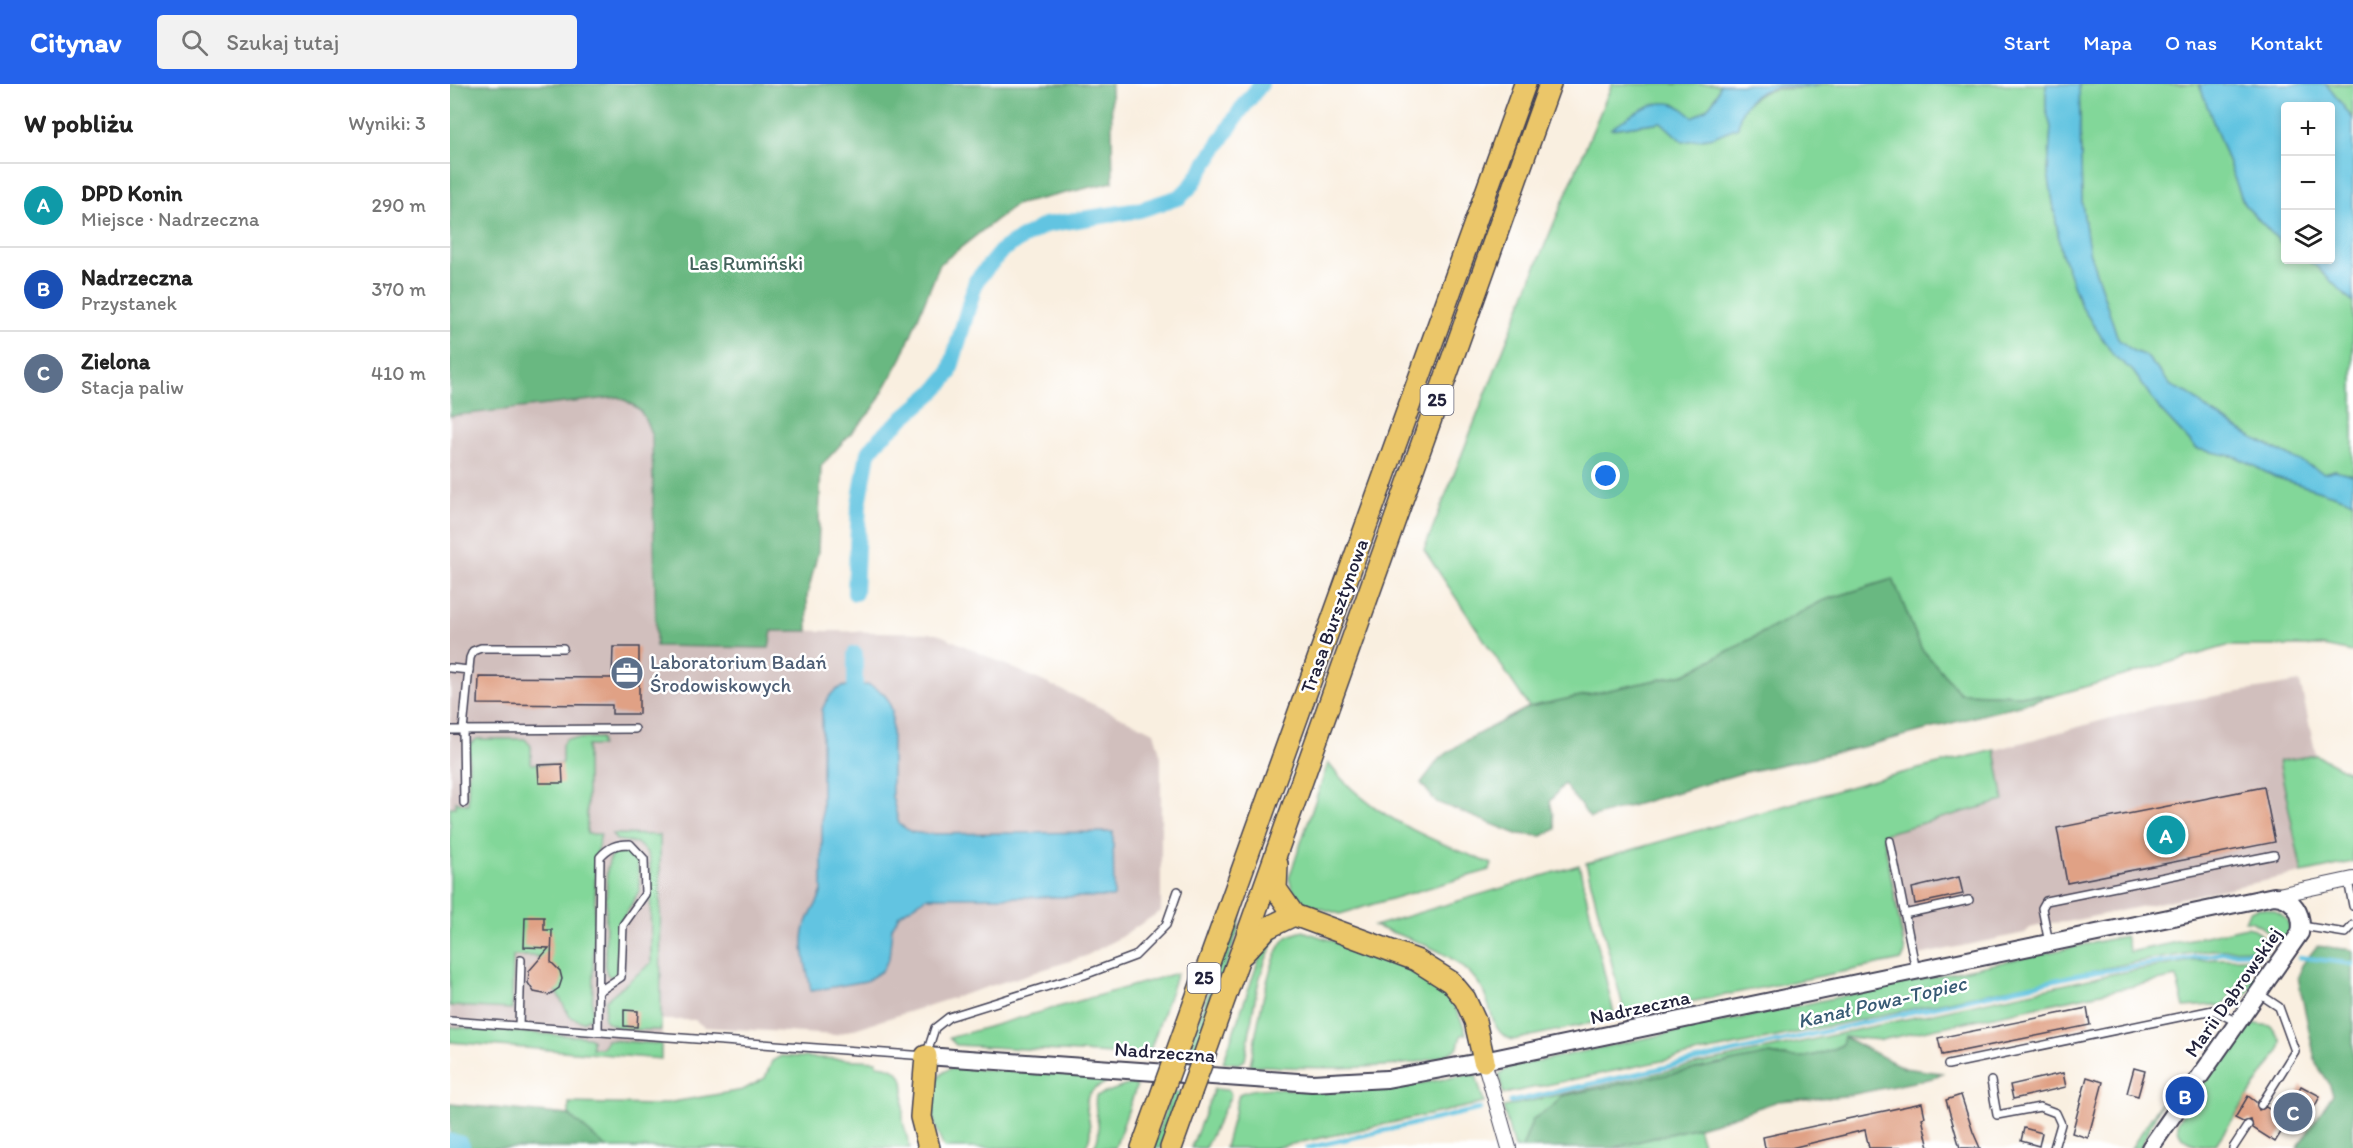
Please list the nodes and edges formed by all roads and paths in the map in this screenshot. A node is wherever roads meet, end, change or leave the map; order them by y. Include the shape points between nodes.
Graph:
1 (1525, 84) edge
2 (1550, 84) edge
3 (563, 648) dead end
4 (450, 668) edge
5 (469, 670) junction
6 (635, 729) dead end
7 (450, 730) edge
8 (463, 730) junction
9 (464, 802) dead end
10 (1890, 841) dead end
11 (1277, 849) junction
12 (2274, 855) dead end
13 (2350, 879) edge
14 (1178, 891) dead end
15 (2274, 896) junction
16 (1969, 900) dead end
17 (2353, 906) edge
18 (1904, 914) junction
19 (1293, 915) junction
20 (2353, 925) edge
21 (2302, 926) junction
22 (2049, 943) junction
23 (1238, 959) junction
24 (521, 960) dead end
25 (1916, 971) junction
26 (598, 992) junction
27 (2258, 993) junction
28 (450, 1021) edge
29 (2237, 1022) junction
30 (519, 1026) junction
31 (598, 1032) junction
32 (926, 1056) junction
33 (1484, 1061) junction
34 (1948, 1065) dead end
35 (1991, 1081) dead end
36 (2261, 1105) dead end
37 (2248, 1125) dead end
38 (929, 1148) edge
39 (1142, 1148) edge
40 (1171, 1148) edge
41 (1509, 1148) edge
42 (2054, 1148) edge
43 (2150, 1148) edge
44 (2233, 1148) edge

1 - 39 main road, Trasa Bursztynowa / 25, bridge
2 - 11 main road, Trasa Bursztynowa / 25
3 - 5 lane via 481,648 473,651
4 - 5 lane
5 - 8 lane
6 - 8 lane
7 - 8 lane
8 - 9 lane
10 - 18 lane
11 - 19 main road via 1276,889
11 - 23 main road, Trasa Bursztynowa / 25
12 - 22 lane via 2046,901 2042,908
13 - 15 street, Nadrzeczna
13 - 17 lane
14 - 32 lane via 1166,926 1135,956 949,1017 935,1029
15 - 21 street, Marii Dąbrowskiej via 2291,902
15 - 22 street, Nadrzeczna
16 - 18 lane
18 - 25 lane
19 - 23 main road via 1267,928
19 - 33 main road via 1416,960 1451,982 1465,999 1475,1021
20 - 21 lane via 2346,933
21 - 27 street, Marii Dąbrowskiej
22 - 25 street, Nadrzeczna
23 - 40 main road, Trasa Bursztynowa / 25, bridge
24 - 30 lane
25 - 33 street, Nadrzeczna
26 - 26 lane via 600,857 617,844 630,844 644,859 645,894 623,925 621,977
26 - 31 lane
27 - 29 street, Marii Dąbrowskiej
27 - 36 lane via 2279,1007 2295,1051
28 - 30 lane
29 - 34 lane via 2213,1010
29 - 43 street, Marii Dąbrowskiej
30 - 31 lane
31 - 32 lane
32 - 33 street, Nadrzeczna via 1312,1083 1387,1079
32 - 38 main road via 921,1117
33 - 41 street
35 - 42 lane via 1997,1115 2040,1107 2056,1113 2061,1124
37 - 44 lane

